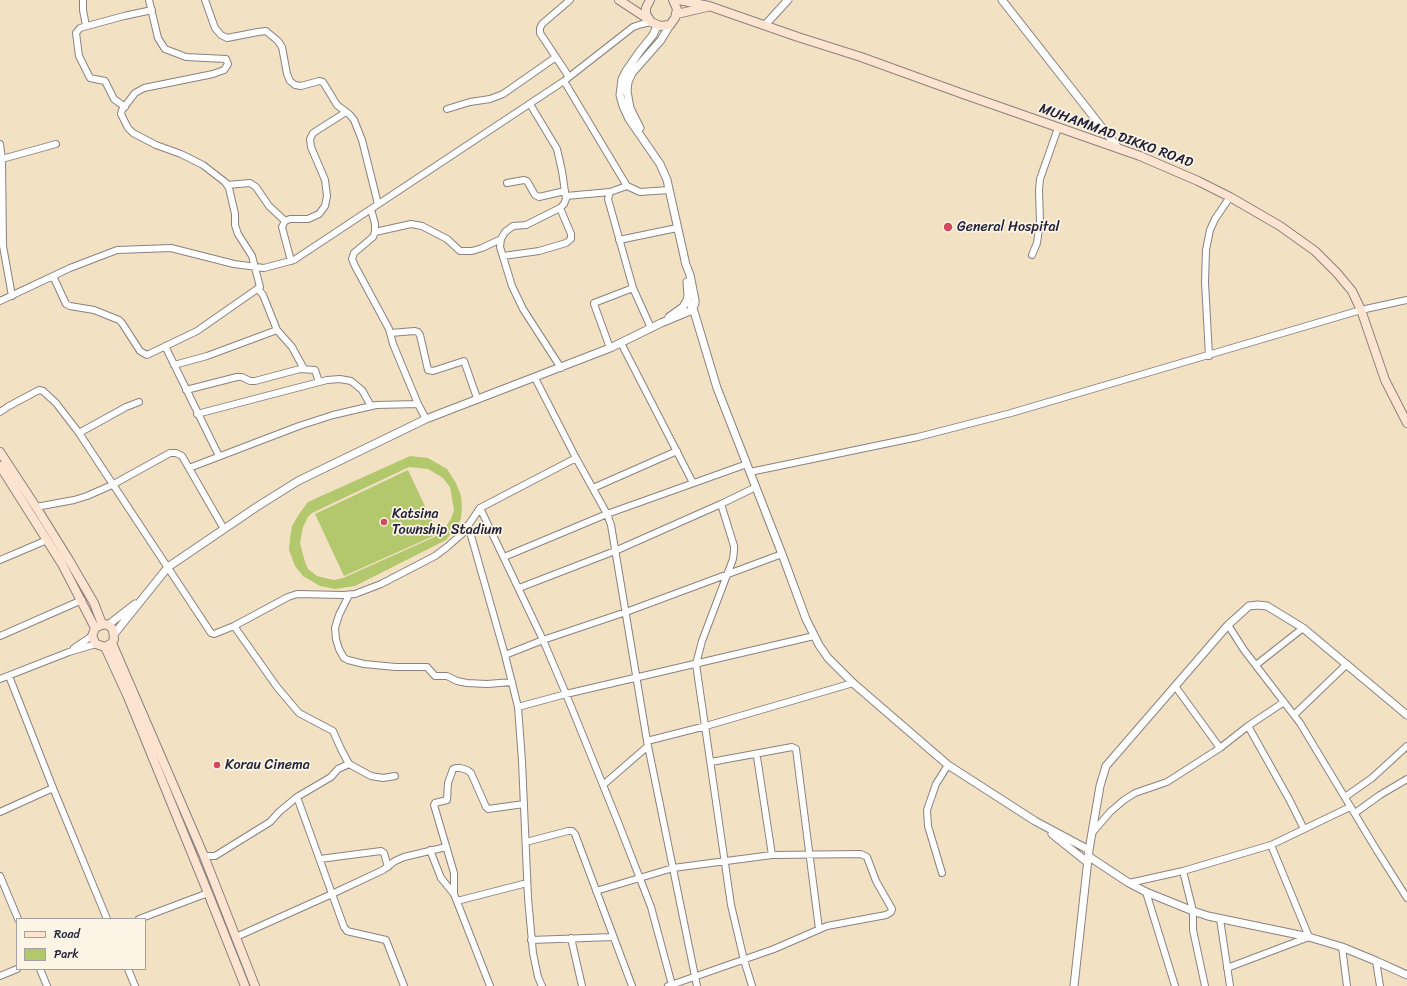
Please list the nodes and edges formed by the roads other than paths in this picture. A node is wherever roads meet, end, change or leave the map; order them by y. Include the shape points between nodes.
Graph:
1 (83, 0) edge
2 (150, 0) edge
3 (205, 0) edge
4 (570, 0) edge
5 (619, 0) edge
6 (650, 0) edge
7 (673, 0) edge
8 (679, 0) edge
9 (788, 0) edge
10 (1002, 0) edge
11 (709, 6) junction
12 (152, 10) junction
13 (677, 14) junction
14 (652, 22) junction
15 (670, 24) junction
16 (765, 25) junction
17 (86, 26) junction
18 (556, 57) junction
19 (569, 77) junction
20 (564, 82) junction
21 (530, 104) junction
22 (125, 107) junction
23 (447, 109) dead end
24 (346, 112) junction
25 (1058, 128) junction
26 (646, 141) junction
27 (0, 144) edge
28 (56, 144) dead end
29 (1118, 148) junction
30 (2, 159) junction
31 (508, 183) dead end
32 (227, 185) junction
33 (627, 186) junction
34 (669, 190) junction
35 (610, 192) junction
36 (566, 193) junction
37 (1230, 197) junction
38 (378, 204) junction
39 (560, 208) junction
40 (371, 209) junction
41 (285, 221) junction
42 (677, 228) junction
43 (375, 232) junction
44 (501, 239) junction
45 (619, 240) junction
46 (1032, 254) dead end
47 (503, 256) junction
48 (291, 261) junction
49 (685, 262) junction
50 (254, 266) junction
51 (53, 276) junction
52 (633, 288) junction
53 (258, 289) junction
54 (12, 296) junction
55 (687, 300) junction
56 (1407, 300) edge
57 (0, 302) edge
58 (693, 308) junction
59 (1361, 310) junction
60 (661, 323) junction
61 (651, 328) junction
62 (277, 330) junction
63 (390, 333) junction
64 (621, 343) junction
65 (165, 346) junction
66 (610, 348) junction
67 (1209, 356) junction
68 (174, 365) junction
69 (561, 368) junction
70 (304, 369) junction
71 (535, 378) junction
72 (318, 382) junction
73 (186, 390) junction
74 (477, 398) junction
75 (139, 402) dead end
76 (418, 404) junction
77 (371, 406) junction
78 (0, 412) edge
79 (198, 414) junction
80 (426, 419) junction
81 (1407, 423) edge
82 (79, 433) junction
83 (677, 451) junction
84 (0, 452) edge
85 (219, 456) junction
86 (576, 458) junction
87 (747, 464) junction
88 (0, 466) edge
89 (189, 468) junction
90 (750, 472) junction
91 (693, 483) junction
92 (112, 485) junction
93 (756, 487) junction
94 (593, 488) junction
95 (721, 504) junction
96 (36, 507) junction
97 (480, 508) junction
98 (607, 514) junction
99 (468, 525) junction
100 (224, 529) junction
101 (47, 540) junction
102 (615, 551) junction
103 (782, 554) junction
104 (504, 557) junction
105 (0, 560) edge
106 (168, 567) junction
107 (726, 576) junction
108 (519, 588) junction
109 (349, 595) junction
110 (82, 600) junction
111 (140, 601) junction
112 (626, 612) junction
113 (1228, 625) junction
114 (234, 626) junction
115 (100, 628) junction
116 (1303, 628) junction
117 (115, 634) junction
118 (0, 636) edge
119 (814, 636) junction
120 (543, 640) junction
121 (96, 644) junction
122 (108, 645) junction
123 (69, 652) junction
124 (505, 655) junction
125 (696, 664) junction
126 (1347, 664) junction
127 (1256, 665) junction
128 (9, 676) junction
129 (637, 678) junction
130 (0, 679) edge
131 (512, 682) junction
132 (853, 683) junction
133 (1175, 686) junction
134 (566, 694) junction
135 (1284, 702) junction
136 (518, 707) junction
137 (1294, 715) junction
138 (1407, 715) edge
139 (706, 726) junction
140 (1248, 726) junction
141 (648, 744) junction
142 (1407, 746) edge
143 (1220, 748) junction
144 (755, 755) junction
145 (711, 762) junction
146 (349, 764) junction
147 (948, 765) junction
148 (395, 776) dead end
149 (1407, 779) edge
150 (603, 785) junction
151 (53, 788) junction
152 (297, 797) junction
153 (1345, 798) junction
154 (524, 804) junction
155 (1350, 807) junction
156 (0, 812) edge
157 (1354, 813) junction
158 (1034, 821) junction
159 (1304, 830) junction
160 (1092, 832) junction
161 (526, 842) junction
162 (1271, 845) junction
163 (446, 847) junction
164 (430, 850) junction
165 (808, 854) junction
166 (772, 855) junction
167 (204, 856) junction
168 (1088, 856) junction
169 (320, 859) junction
170 (725, 861) junction
171 (388, 866) junction
172 (673, 868) junction
173 (1183, 871) junction
174 (942, 873) dead end
175 (0, 876) edge
176 (640, 878) junction
177 (527, 883) junction
178 (1129, 883) junction
179 (596, 892) junction
180 (1146, 892) junction
181 (208, 893) junction
182 (332, 894) junction
183 (454, 894) junction
184 (1407, 898) edge
185 (456, 901) junction
186 (1193, 911) junction
187 (18, 918) edge
188 (107, 918) edge
189 (142, 918) edge
190 (1220, 919) junction
191 (819, 929) junction
192 (236, 937) junction
193 (613, 937) junction
194 (1310, 937) junction
195 (571, 938) junction
196 (532, 940) junction
197 (1342, 947) junction
198 (744, 960) junction
199 (1376, 961) junction
200 (16, 968) edge
201 (1227, 968) junction
202 (40, 970) edge
203 (128, 970) edge
204 (1407, 975) edge
205 (0, 976) edge
206 (695, 977) junction
207 (670, 985) edge
208 (47, 986) edge
209 (135, 986) edge
210 (245, 986) edge
211 (255, 986) edge
212 (404, 986) edge
213 (490, 986) edge
214 (542, 986) edge
215 (582, 986) edge
216 (632, 986) edge
217 (697, 986) edge
218 (752, 986) edge
219 (1074, 986) edge
220 (1175, 986) edge
221 (1205, 986) edge
222 (1230, 986) edge
223 (1347, 986) edge
224 (1380, 986) edge

1 - 17 street
2 - 12 street
3 - 24 street via 215,28 221,35 226,38 258,32 270,33 282,47 290,81 301,86 323,82 336,105
4 - 18 street via 540,28 540,33
5 - 14 main road
6 - 14 main road via 646,8
7 - 13 main road
8 - 11 main road, MUHAMMAD DIKKO ROAD
9 - 16 street
10 - 29 street
11 - 13 main road
11 - 16 main road, MUHAMMAD DIKKO ROAD
12 - 17 street
12 - 22 street via 158,38 165,49 186,57 226,59 228,64 224,70 213,74 144,88 135,94
13 - 15 main road
14 - 15 main road via 665,26
14 - 19 street via 633,27
14 - 26 street via 653,35 626,71 620,89 622,106
15 - 26 street via 661,40 632,73 628,82 630,108
16 - 25 main road, MUHAMMAD DIKKO ROAD
17 - 22 street via 76,32 79,56 90,78 105,81 114,99
18 - 19 street
18 - 23 street via 504,94
19 - 20 street
20 - 21 street
20 - 33 street
21 - 36 street via 557,149
21 - 38 street
22 - 32 street via 121,114 133,133 203,166 218,175
24 - 38 street via 354,120 362,140
24 - 41 street via 313,133 310,139 325,180 325,206 319,214 308,219
25 - 29 main road, MUHAMMAD DIKKO ROAD
25 - 46 street via 1040,179 1040,222 1037,243
26 - 34 street via 660,164
27 - 30 street
28 - 30 street
29 - 37 main road, MUHAMMAD DIKKO ROAD
30 - 54 street via 3,246
31 - 36 street via 527,181 534,196 539,197
32 - 41 street via 250,183
32 - 50 street via 236,226 252,256
33 - 34 street via 640,192
33 - 35 street
34 - 42 street
35 - 36 street
35 - 45 street via 608,199
36 - 39 street via 566,199
37 - 59 main road, MUHAMMAD DIKKO ROAD via 1280,226 1316,251 1352,291
37 - 67 street via 1210,230 1206,250
38 - 40 street
39 - 44 street via 526,225 512,226
39 - 47 street via 571,239 539,251
40 - 43 street
40 - 48 street
41 - 48 street via 282,227
42 - 45 street
42 - 49 street
43 - 44 street via 411,224 422,226 447,239 460,251 472,251
43 - 63 street via 373,237 354,253 352,259
44 - 47 street
45 - 52 street
47 - 69 street via 512,286 523,309
48 - 50 street via 264,268
49 - 55 street
49 - 58 street via 695,300
50 - 51 street via 234,264 171,248 117,250
50 - 53 street
51 - 54 street
51 - 65 street via 66,304 94,310 119,320 140,352 149,354
52 - 61 street
52 - 66 street via 594,303
53 - 62 street via 263,295
53 - 65 street via 198,331
54 - 57 street
55 - 58 street
55 - 60 street via 683,307
56 - 59 street
58 - 60 street via 685,314
58 - 87 street via 717,388
59 - 67 street
59 - 81 main road, MUHAMMAD DIKKO ROAD via 1385,380
60 - 61 street
61 - 64 street
62 - 68 street via 207,356
62 - 70 street via 292,347
63 - 74 street via 418,332 428,370 433,371 464,361
63 - 76 street
64 - 66 street
64 - 83 street
65 - 68 street
66 - 69 street
67 - 90 street via 918,437
68 - 73 street
69 - 71 street
70 - 72 street via 316,371
70 - 73 street via 255,381 237,377
71 - 74 street
71 - 86 street
72 - 77 street via 340,379 351,381 362,390
72 - 79 street
73 - 79 street
74 - 80 street
75 - 82 street
76 - 77 street via 393,403
76 - 80 street
77 - 85 street via 299,426
78 - 82 street via 36,391 43,391 56,403
79 - 85 street
80 - 100 street via 298,482
82 - 92 street
83 - 91 street
83 - 94 street
84 - 96 main road
85 - 89 street
86 - 94 street
86 - 97 street
87 - 90 street
87 - 91 street
88 - 101 main road
89 - 92 street via 182,456 176,452 170,453
89 - 100 street
90 - 93 street
91 - 98 street
92 - 96 street via 74,500
92 - 106 street
93 - 95 street
93 - 103 street
94 - 98 street
95 - 102 street
95 - 107 street via 734,546 733,559
96 - 115 main road via 94,604
97 - 99 street
97 - 104 street
98 - 102 street
98 - 104 street
99 - 109 street via 456,540 435,556 382,584
99 - 124 street
100 - 106 street
101 - 105 street
101 - 110 main road
102 - 108 street
102 - 112 street
103 - 107 street
103 - 119 street
104 - 108 street
106 - 111 street
106 - 114 street via 211,633
107 - 112 street
107 - 125 street
108 - 120 street
109 - 114 street via 297,594
109 - 131 street via 335,628 336,639 344,658 364,664 427,667 435,676 447,676 467,683
110 - 115 main road
110 - 118 street
111 - 115 street
111 - 117 street
112 - 120 street
112 - 129 street
113 - 116 street via 1249,606 1258,605 1267,606
113 - 127 street
113 - 133 street
114 - 146 street via 277,687 299,713 333,731
115 - 117 main road via 111,627
115 - 121 main road
115 - 123 street
116 - 126 street
116 - 127 street
117 - 122 main road
119 - 125 street
119 - 132 street via 828,658
120 - 124 street
120 - 134 street
121 - 122 main road
121 - 123 street
122 - 167 main road
122 - 181 main road
123 - 128 street
124 - 131 street
125 - 129 street
125 - 139 street
126 - 137 street
126 - 138 street
127 - 135 street
128 - 130 street
128 - 151 street
129 - 134 street
129 - 141 street
131 - 136 street
132 - 139 street
132 - 147 street
133 - 143 street
133 - 160 street via 1106,766
134 - 136 street
134 - 150 street
135 - 137 street
135 - 140 street
136 - 154 street
137 - 153 street
139 - 141 street
139 - 145 street
140 - 143 street
140 - 159 street
141 - 150 street
141 - 172 street
142 - 153 street via 1372,778
143 - 160 street via 1168,782 1134,793 1110,812
144 - 145 street
144 - 165 street via 792,747 796,749
144 - 166 street
145 - 170 street
146 - 148 street via 371,776
146 - 152 street via 338,770 331,778
147 - 158 street
147 - 174 street via 936,784 927,810 929,833
149 - 157 street
150 - 176 street
151 - 156 street
151 - 188 street
152 - 167 street via 270,822 250,835 215,856
152 - 169 street
153 - 155 street
154 - 161 street
154 - 163 street via 488,808 471,773 460,768 453,769 448,783 447,800 434,805
155 - 157 street
155 - 159 street
157 - 184 street
158 - 168 street
158 - 168 street
159 - 162 street
160 - 168 street
161 - 177 street
161 - 179 street via 572,831
162 - 173 street
162 - 194 street
163 - 164 street
163 - 183 street via 454,873
164 - 171 street via 395,860
164 - 183 street via 441,878
165 - 166 street
165 - 191 street
165 - 191 street via 865,855 892,909 886,915
166 - 170 street
167 - 192 main road
168 - 178 street
168 - 219 street
169 - 171 street via 381,851
169 - 182 street
170 - 172 street
170 - 198 street via 731,905
171 - 182 street
172 - 176 street
172 - 206 street
173 - 178 street
173 - 186 street
175 - 187 street
176 - 179 street
176 - 207 street
177 - 185 street
177 - 196 street
178 - 180 street
179 - 193 street
180 - 186 street
180 - 220 street
181 - 189 street
181 - 210 main road
182 - 192 street
182 - 212 street via 347,931 386,940
183 - 185 street
185 - 213 street
186 - 190 street
186 - 221 street via 1193,930
190 - 194 street
190 - 201 street
191 - 198 street
192 - 211 main road
193 - 195 street
193 - 216 street
194 - 197 street
194 - 201 street
195 - 196 street
195 - 215 street
196 - 214 street
197 - 199 street
197 - 223 street
198 - 206 street
198 - 218 street
199 - 204 street
199 - 224 street
200 - 205 street
201 - 222 street
202 - 208 street
203 - 209 street
206 - 207 street
206 - 217 street

